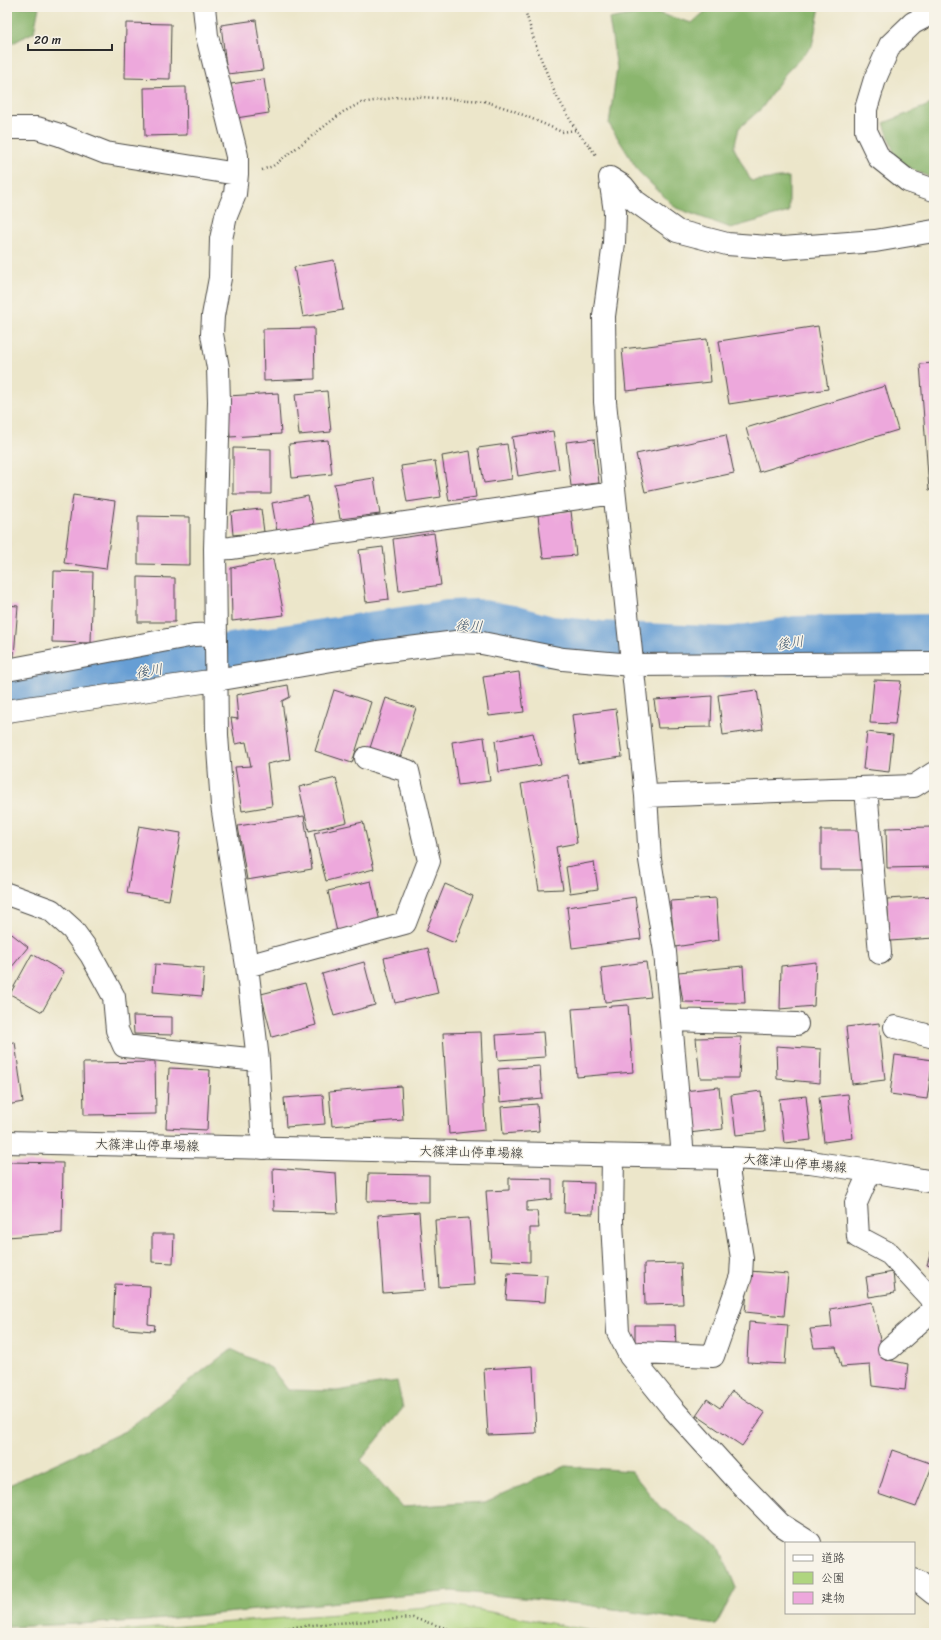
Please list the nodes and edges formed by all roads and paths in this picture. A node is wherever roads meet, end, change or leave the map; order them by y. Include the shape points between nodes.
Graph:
1 (204, 7) edge
2 (524, 7) edge
3 (934, 12) edge
4 (7, 128) edge
5 (576, 130) junction
6 (237, 174) junction
7 (610, 178) junction
8 (934, 190) edge
9 (934, 231) edge
10 (614, 493) junction
11 (215, 548) junction
12 (215, 659) junction
13 (632, 660) junction
14 (934, 663) edge
15 (7, 670) edge
16 (7, 711) edge
17 (366, 758) dead end
18 (934, 773) edge
19 (866, 789) junction
20 (646, 796) junction
21 (7, 894) edge
22 (880, 953) dead end
23 (247, 966) junction
24 (671, 1020) junction
25 (797, 1024) dead end
26 (895, 1027) dead end
27 (934, 1037) edge
28 (258, 1060) junction
29 (7, 1142) edge
30 (263, 1148) junction
31 (613, 1156) junction
32 (683, 1157) junction
33 (729, 1158) junction
34 (870, 1171) junction
35 (934, 1182) edge
36 (934, 1302) edge
37 (934, 1309) edge
38 (889, 1349) dead end
39 (630, 1356) junction
40 (808, 1542) edge
41 (915, 1580) edge
42 (934, 1594) edge
43 (237, 1633) edge
44 (462, 1633) edge

1 - 6 street via 207,36 237,156
2 - 5 path via 555,94
3 - 8 street via 913,23 890,45 875,79 866,109 866,131 879,158 908,181
4 - 6 street via 37,128 60,134 106,153
5 - 6 path via 562,132 484,101 399,97 361,103 343,112 273,166 256,172
5 - 7 path via 603,164
6 - 11 street via 235,194 226,216 221,239 220,278 213,316 212,334 218,368 219,402
7 - 9 street via 623,186 635,201 677,231 727,244 783,248 875,241
7 - 10 street via 615,212 614,244 604,316 604,358 605,402
10 - 11 street via 238,547
10 - 13 street
11 - 12 street
12 - 13 street via 378,652 456,642 482,643 562,659
12 - 15 street via 194,635
12 - 16 street
12 - 23 street via 222,805
13 - 14 street
13 - 20 street
17 - 23 street via 408,771 429,861 405,923
18 - 19 street via 914,786
19 - 20 street
19 - 22 street
20 - 24 street via 650,860 665,952
21 - 28 street via 51,910 72,929 92,955 114,997 117,1030 124,1046
23 - 28 street
24 - 25 street
24 - 32 street
26 - 27 street
28 - 30 street
29 - 30 street, 大篠津山停車場線
30 - 31 street, 大篠津山停車場線
31 - 32 street, 大篠津山停車場線
31 - 39 street via 612,1222 618,1332
32 - 33 street, 大篠津山停車場線
33 - 34 street, 大篠津山停車場線 via 810,1162
33 - 39 street via 729,1176 742,1270 713,1356 639,1353
34 - 35 street, 大篠津山停車場線
34 - 36 street via 856,1203 858,1237 890,1254
37 - 38 street
39 - 40 street via 673,1409 742,1485 780,1524
41 - 42 street
43 - 44 path via 413,1618

